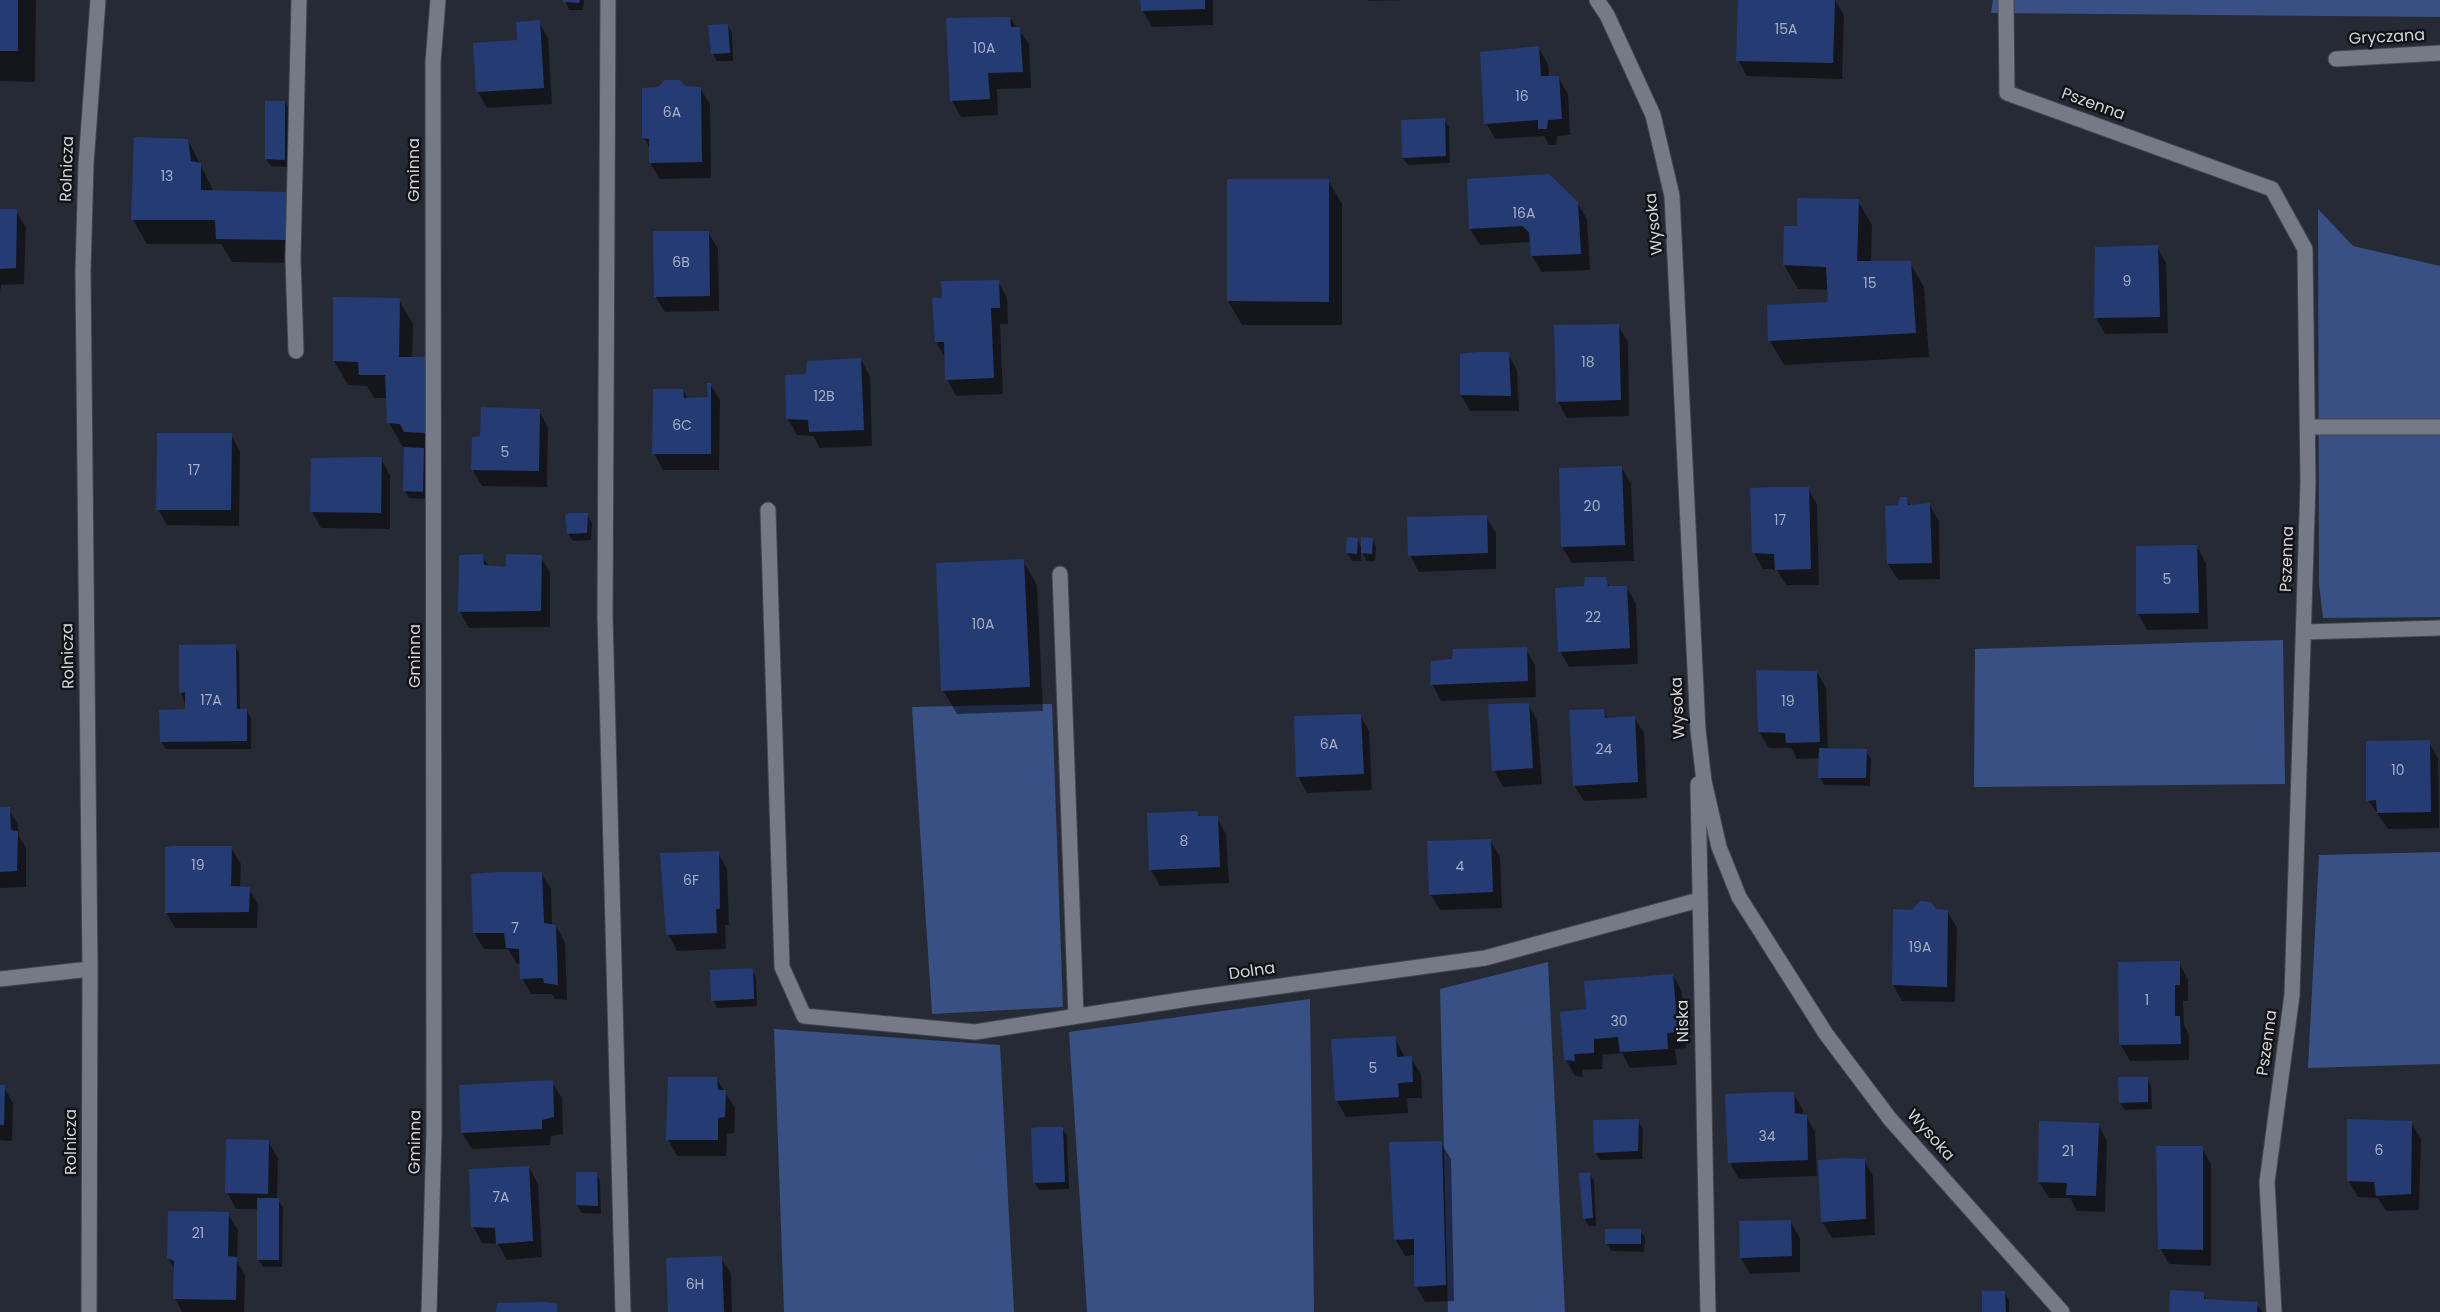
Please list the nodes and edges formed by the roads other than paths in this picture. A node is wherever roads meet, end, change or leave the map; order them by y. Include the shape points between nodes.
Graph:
1 (98, 0) edge
2 (299, 0) edge
3 (438, 0) edge
4 (608, 0) edge
5 (1597, 0) edge
6 (2006, 0) edge
7 (2440, 53) edge
8 (2336, 59) dead end
9 (296, 351) dead end
10 (2440, 427) edge
11 (2308, 428) junction
12 (768, 510) dead end
13 (1060, 574) dead end
14 (2440, 628) edge
15 (2304, 632) junction
16 (1698, 730) junction
17 (1699, 900) junction
18 (90, 969) junction
19 (0, 979) edge
20 (1076, 1016) junction
21 (89, 1312) edge
22 (429, 1312) edge
23 (623, 1312) edge
24 (1708, 1312) edge
25 (2062, 1312) edge
26 (2274, 1312) edge

1 - 18 street, Rolnicza via 83,271
2 - 9 street via 293,259
3 - 22 street, Gminna via 433,62 434,1132
4 - 23 street via 605,616
5 - 16 street, Wysoka via 1653,115 1672,196
6 - 11 street, Pszenna via 2007,93 2272,189 2305,249
7 - 8 street, Gryczana
10 - 11 street
11 - 15 street, Pszenna
12 - 20 street, Dolna via 782,967 804,1016 975,1032
13 - 20 street
14 - 15 street
15 - 26 street, Pszenna via 2292,995 2267,1182
16 - 17 street, Niska
16 - 25 street, Wysoka via 1704,781 1719,847 1739,897 1767,944 1826,1034 1890,1119
17 - 20 street, Dolna via 1485,958
17 - 24 street, Niska
18 - 19 street
18 - 21 street, Rolnicza

